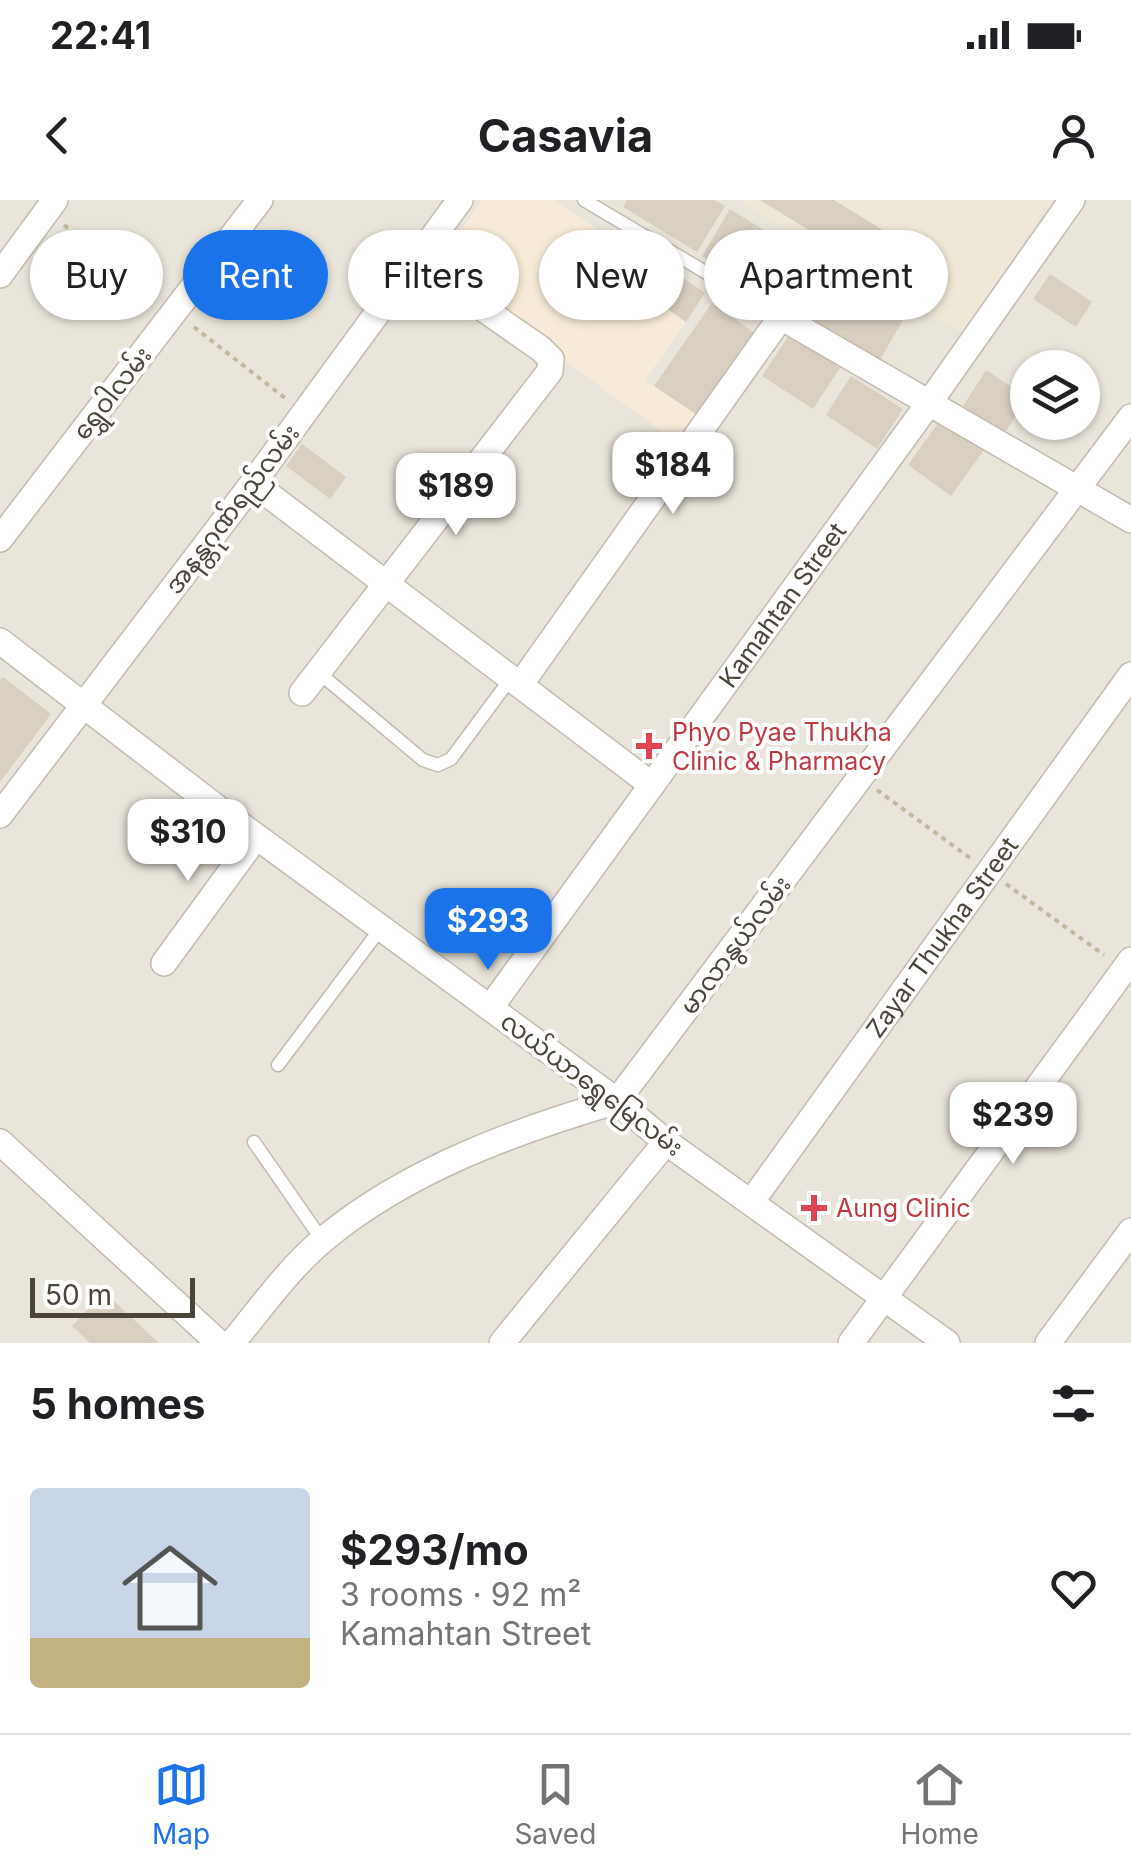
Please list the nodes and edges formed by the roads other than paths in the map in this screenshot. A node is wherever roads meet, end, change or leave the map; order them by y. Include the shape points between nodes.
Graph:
1 (55, 200) edge
2 (260, 200) edge
3 (460, 200) edge
4 (584, 200) edge
5 (1072, 200) edge
6 (438, 230) edge
7 (704, 271) edge
8 (0, 276) edge
9 (373, 320) edge
10 (501, 320) edge
11 (779, 320) edge
12 (786, 320) edge
13 (929, 404) junction
14 (1131, 416) edge
15 (253, 483) junction
16 (1078, 490) junction
17 (1131, 520) edge
18 (0, 539) edge
19 (386, 583) junction
20 (0, 640) edge
21 (1131, 675) edge
22 (515, 682) junction
23 (310, 683) joint
24 (85, 706) junction
25 (652, 785) junction
26 (0, 816) edge
27 (256, 837) junction
28 (380, 928) junction
29 (1131, 960) edge
30 (164, 963) dead end
31 (490, 1008) junction
32 (278, 1066) dead end
33 (617, 1102) junction
34 (0, 1142) edge
35 (254, 1142) dead end
36 (666, 1142) junction
37 (752, 1201) junction
38 (1131, 1230) edge
39 (322, 1240) junction
40 (883, 1298) junction
41 (219, 1343) edge
42 (232, 1343) edge
43 (502, 1343) edge
44 (852, 1343) edge
45 (947, 1343) edge
46 (1048, 1343) edge

1 - 8 street
2 - 18 street, ရွှေဝါလမ်း
3 - 6 street, အနန္တဂုဏ်ရည်လမ်း
4 - 7 lane
5 - 13 street, Kamahtan Street
9 - 15 street, အနန္တဂုဏ်ရည်လမ်း
10 - 19 street via 541,348 551,359 550,371
11 - 22 street
12 - 13 street
13 - 16 street
13 - 25 street, Kamahtan Street
14 - 16 street, မာလာနွယ်လမ်း
15 - 19 street
15 - 24 street, အနန္တဂုဏ်ရည်လမ်း
16 - 17 street
16 - 33 street, မာလာနွယ်လမ်း
19 - 22 street
19 - 23 street
20 - 24 street, လယ်ယာရွှေမြေလမ်း
21 - 37 street, Zayar Thukha Street
22 - 23 lane via 451,760 438,765
22 - 25 street
24 - 26 street, အနန္တဂုဏ်ရည်လမ်း
24 - 27 street, လယ်ယာရွှေမြေလမ်း
25 - 31 street, Kamahtan Street
27 - 28 street, လယ်ယာရွှေမြေလမ်း
27 - 30 street
28 - 31 street, လယ်ယာရွှေမြေလမ်း
28 - 32 lane
29 - 40 street
31 - 33 street, လယ်ယာရွှေမြေလမ်း
33 - 36 street, လယ်ယာရွှေမြေလမ်း
33 - 39 street via 539,1124 439,1168
34 - 41 street
35 - 39 lane
36 - 37 street, လယ်ယာရွှေမြေလမ်း
36 - 43 street
37 - 40 street, လယ်ယာရွှေမြေလမ်း
38 - 46 street
39 - 42 street
40 - 44 street
40 - 45 street, လယ်ယာရွှေမြေလမ်း

